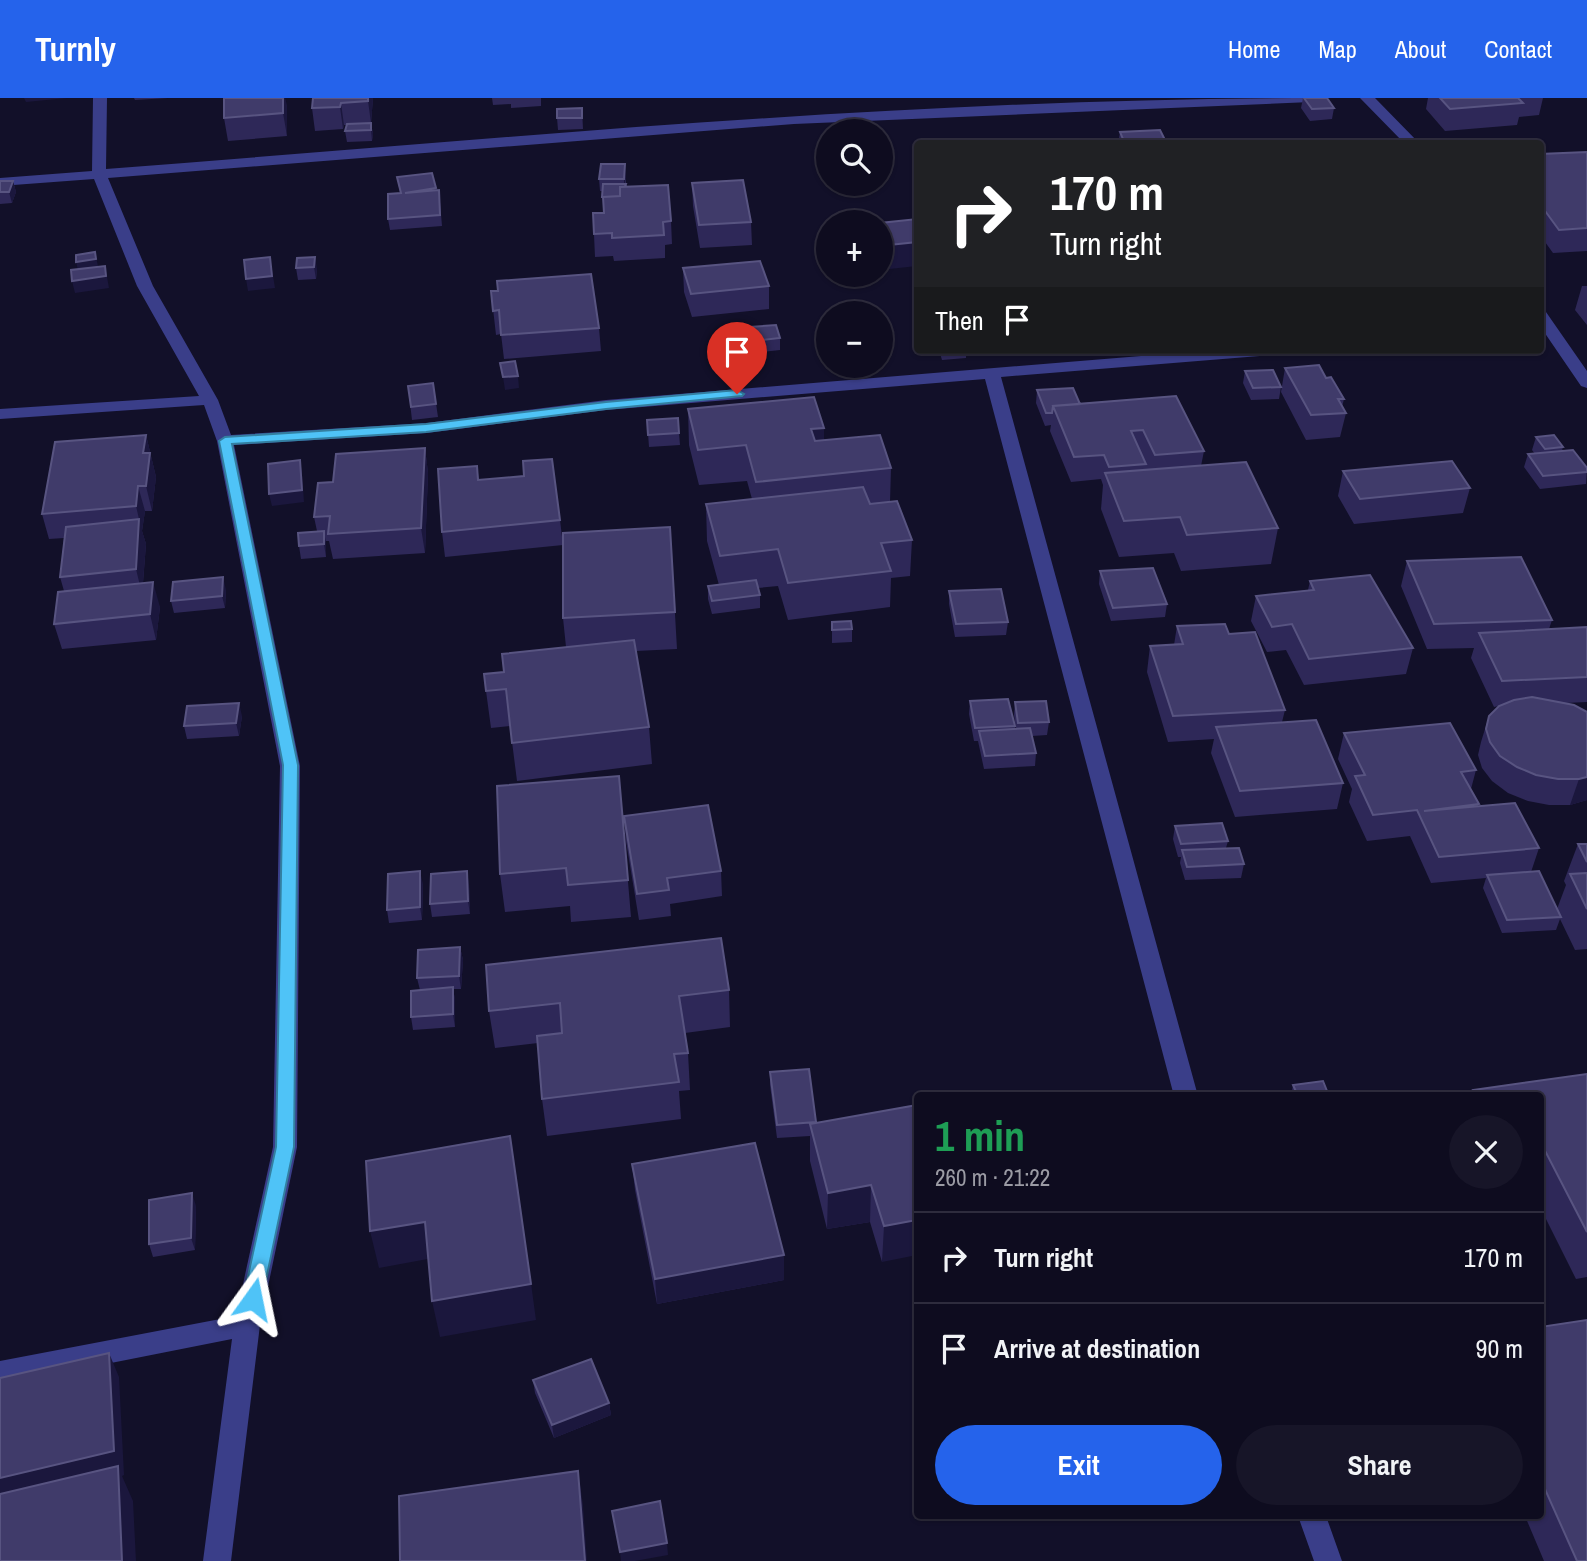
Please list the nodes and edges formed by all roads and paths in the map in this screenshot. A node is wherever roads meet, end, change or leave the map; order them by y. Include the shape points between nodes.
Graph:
1 (100, 98) edge
2 (1311, 98) edge
3 (1367, 98) edge
4 (1409, 140) edge
5 (99, 174) junction
6 (0, 182) edge
7 (1544, 324) edge
8 (1227, 354) edge
9 (992, 375) junction
10 (1587, 383) edge
11 (210, 400) junction
12 (0, 414) edge
13 (225, 441) junction
14 (1185, 1092) edge
15 (247, 1325) junction
16 (0, 1373) edge
17 (1313, 1519) edge
18 (217, 1561) edge
19 (1328, 1561) edge

1 - 5 street
2 - 5 street via 794,120
3 - 4 street
5 - 6 street
5 - 11 street via 145,286
7 - 10 street
8 - 9 street
9 - 13 street via 606,405 426,428
9 - 14 street
11 - 12 street
11 - 13 street
13 - 15 street via 290,765 285,1147
15 - 16 street
15 - 18 street
17 - 19 street

